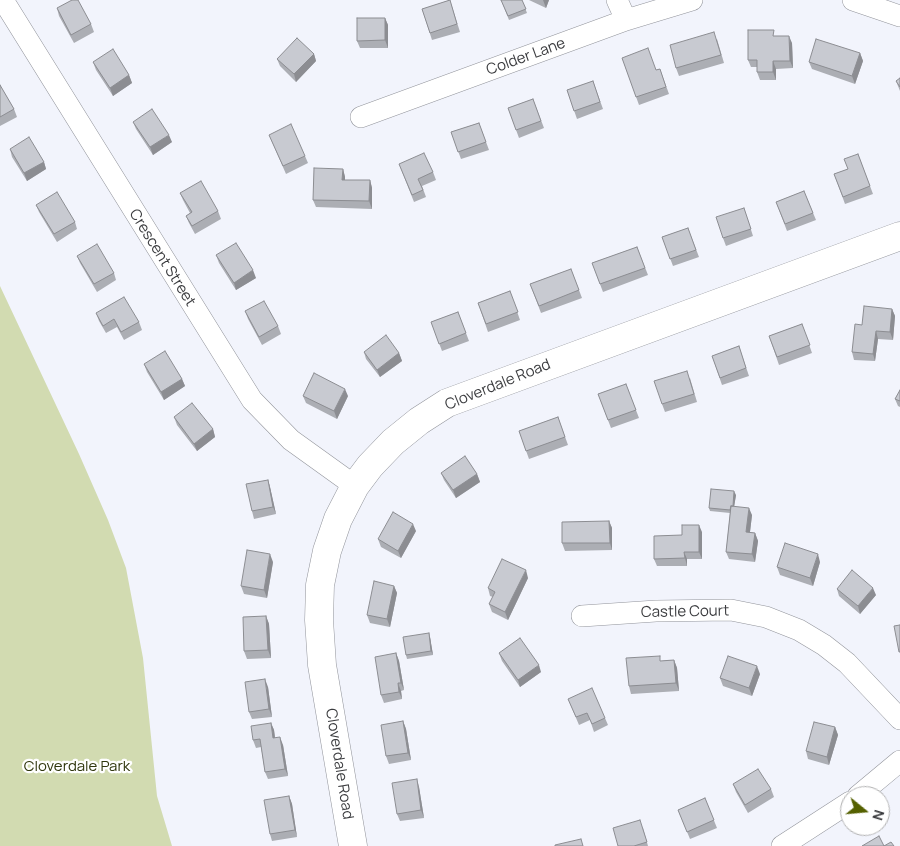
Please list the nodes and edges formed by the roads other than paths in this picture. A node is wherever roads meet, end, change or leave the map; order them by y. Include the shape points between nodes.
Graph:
1 (3, 0) edge
2 (617, 0) edge
3 (692, 0) edge
4 (853, 0) edge
5 (900, 16) edge
6 (626, 20) junction
7 (361, 117) dead end
8 (900, 236) edge
9 (355, 486) junction
10 (582, 616) dead end
11 (900, 719) edge
12 (900, 761) edge
13 (870, 786) edge
14 (840, 808) edge
15 (353, 846) edge
16 (782, 846) edge

1 - 9 street, Crescent Street via 252,400 292,440
2 - 6 street
3 - 6 street, Colder Lane
4 - 5 street
6 - 7 street, Colder Lane
8 - 9 street, Cloverdale Road via 447,403 419,420 393,442
9 - 15 street, Cloverdale Road via 338,519 327,551 320,585 319,620 322,665
10 - 11 street, Castle Court via 731,610 766,617 824,644 847,663
12 - 13 street
14 - 16 street

